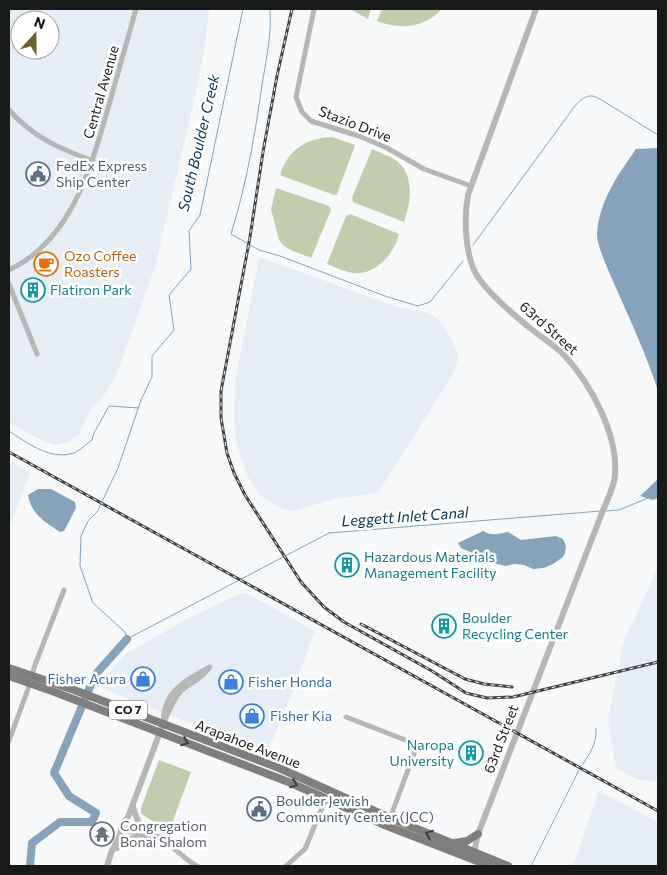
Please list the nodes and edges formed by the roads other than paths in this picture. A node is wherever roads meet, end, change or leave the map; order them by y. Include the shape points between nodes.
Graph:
1 (136, 9) edge
2 (314, 9) edge
3 (536, 9) edge
4 (9, 110) edge
5 (93, 161) junction
6 (471, 186) junction
7 (9, 270) edge
8 (9, 284) edge
9 (37, 354) dead end
10 (64, 590) dead end
11 (9, 668) edge
12 (9, 676) edge
13 (31, 679) junction
14 (346, 717) dead end
15 (162, 728) junction
16 (9, 740) edge
17 (326, 798) junction
18 (132, 802) junction
19 (126, 820) junction
20 (388, 822) junction
21 (139, 824) junction
22 (121, 831) junction
23 (478, 834) junction
24 (137, 836) junction
25 (159, 837) junction
26 (130, 839) junction
27 (452, 843) junction
28 (473, 860) edge
29 (108, 866) edge
30 (197, 866) edge
31 (286, 866) edge
32 (490, 866) edge
33 (508, 866) edge

1 - 5 street, Central Avenue
2 - 6 street, Stazio Drive via 296,97 302,112 311,121 359,136 424,169
3 - 6 street, 63rd Street
4 - 5 street via 40,138
5 - 7 street, Central Avenue via 76,200 47,242 34,255
6 - 23 street, 63rd Street via 466,217 474,270 509,310 564,355 594,397 604,418 615,464 614,480 606,502
8 - 9 street
10 - 13 street
11 - 13 main road, Arapahoe Avenue / CO 7
12 - 13 main road, Arapahoe Avenue / CO 7
13 - 15 main road, Arapahoe Avenue / CO 7
13 - 16 street
14 - 20 street via 408,741 415,747
15 - 15 street via 176,696 210,667 173,692 163,715
15 -> 17 main road, Arapahoe Avenue / CO 7
15 - 18 street
15 - 20 main road, Arapahoe Avenue / CO 7 via 301,778
17 - 20 main road, Arapahoe Avenue / CO 7
17 - 31 street via 305,849
18 - 19 street
18 - 21 street
19 - 21 street via 132,819
19 - 22 street
27 -> 20 main road, Arapahoe Avenue / CO 7
20 - 28 main road, Arapahoe Avenue / CO 7
21 - 24 street
21 - 25 street
22 - 26 street
22 - 29 street
23 - 27 main road via 463,843
23 - 28 street, 63rd Street
24 - 25 street
24 - 26 street
25 - 30 street
26 - 29 street via 123,840 118,846
27 - 28 main road, Arapahoe Avenue / CO 7
28 - 32 main road, CO 7
28 - 33 main road, CO 7

